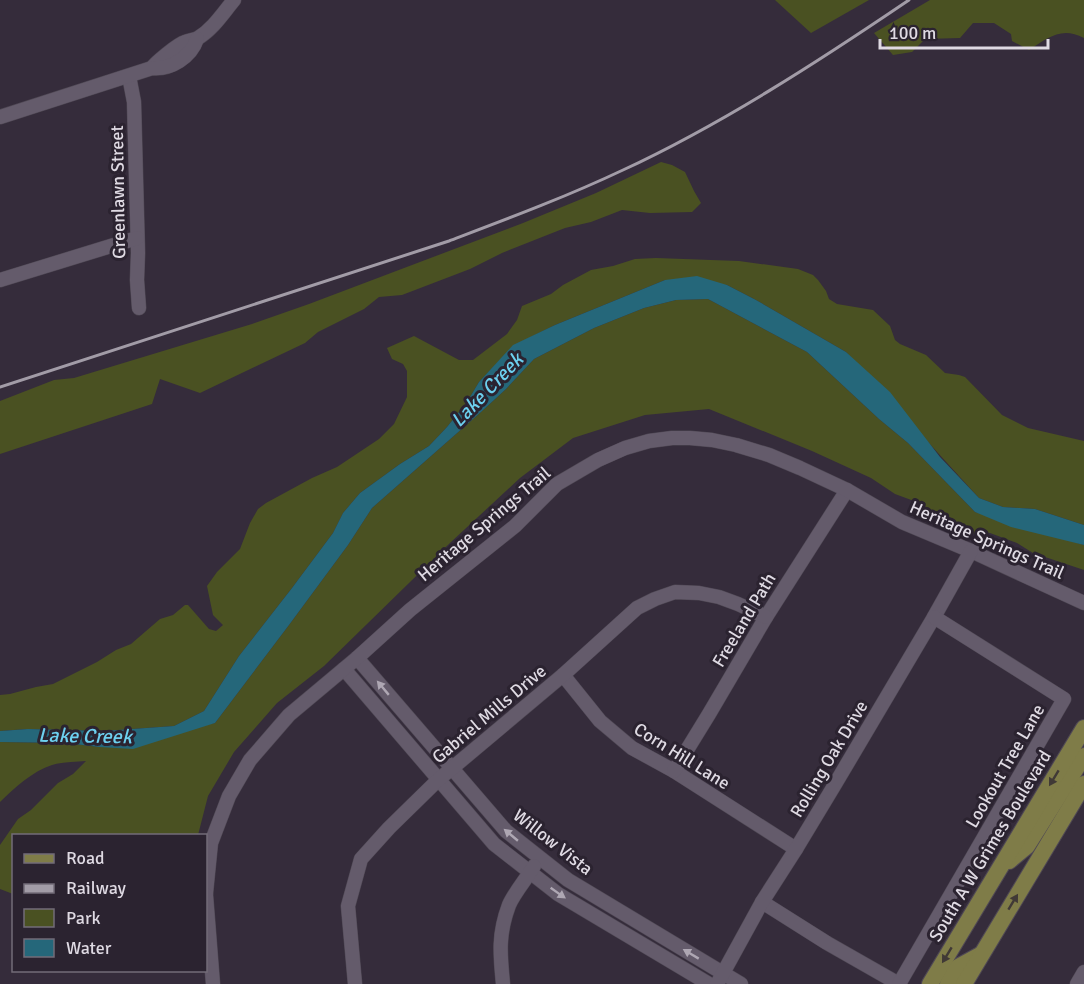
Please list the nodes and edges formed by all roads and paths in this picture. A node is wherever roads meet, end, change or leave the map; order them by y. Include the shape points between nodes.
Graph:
1 (234, 0) edge
2 (129, 76) junction
3 (0, 117) edge
4 (136, 238) junction
5 (0, 280) edge
6 (139, 308) dead end
7 (847, 490) junction
8 (971, 551) junction
9 (1084, 603) edge
10 (766, 617) junction
11 (934, 617) junction
12 (357, 658) junction
13 (344, 669) junction
14 (563, 675) junction
15 (1084, 728) edge
16 (1084, 756) edge
17 (451, 769) junction
18 (674, 771) junction
19 (438, 780) junction
20 (1084, 784) edge
21 (796, 849) junction
22 (539, 857) junction
23 (999, 869) junction
24 (530, 872) junction
25 (207, 884) edge
26 (762, 902) junction
27 (207, 907) edge
28 (983, 952) junction
29 (1084, 972) edge
30 (720, 979) edge
31 (213, 984) edge
32 (356, 984) edge
33 (502, 984) edge
34 (709, 984) edge
35 (741, 984) edge
36 (899, 984) edge
37 (930, 984) edge
38 (948, 984) edge
39 (964, 984) edge
40 (1077, 984) edge

1 - 2 street via 197,39 188,55 172,66
2 - 3 street
2 - 4 street, Greenlawn Street via 134,102
4 - 5 street
4 - 6 street, Greenlawn Street
7 - 8 street, Heritage Springs Trail via 902,522
7 - 10 street, Freeland Path
7 - 12 street, Heritage Springs Trail via 769,455 712,440 672,438 625,448 557,484 515,526
8 - 9 street, Heritage Springs Trail
8 - 11 street, Rolling Oak Drive
10 - 14 street, Gabriel Mills Drive via 719,597 675,592 637,608
10 - 18 street, Freeland Path
11 - 21 street, Rolling Oak Drive
11 - 36 street, Lookout Tree Lane via 1064,699
12 - 13 street, Heritage Springs Trail
17 -> 12 street, Willow Vista
13 - 19 street, Willow Vista
13 - 25 street, Heritage Springs Trail via 289,715 250,760 228,796 211,843
14 - 17 street, Gabriel Mills Drive
14 - 18 street, Corn Hill Lane via 615,735
15 -> 23 main road, South A W Grimes Boulevard
16 - 23 main road via 1026,846
17 - 19 street, Gabriel Mills Drive
22 -> 17 street, Willow Vista via 506,831
18 - 21 street, Corn Hill Lane
19 - 24 street, Willow Vista via 494,844
19 - 32 street, Gabriel Mills Drive via 361,859 348,906
28 -> 20 main road
21 - 26 street, Rolling Oak Drive
22 - 24 street
30 -> 22 street, Willow Vista
23 -> 37 main road, South A W Grimes Boulevard
24 - 33 street via 510,904 502,928
24 -> 34 street, Willow Vista via 558,894
26 - 30 street, Rolling Oak Drive
26 - 36 street, Lookout Tree Lane
27 - 31 street, Heritage Springs Trail
28 - 38 main road via 958,968
28 - 39 main road
29 - 40 street
30 - 35 street, Willow Vista

